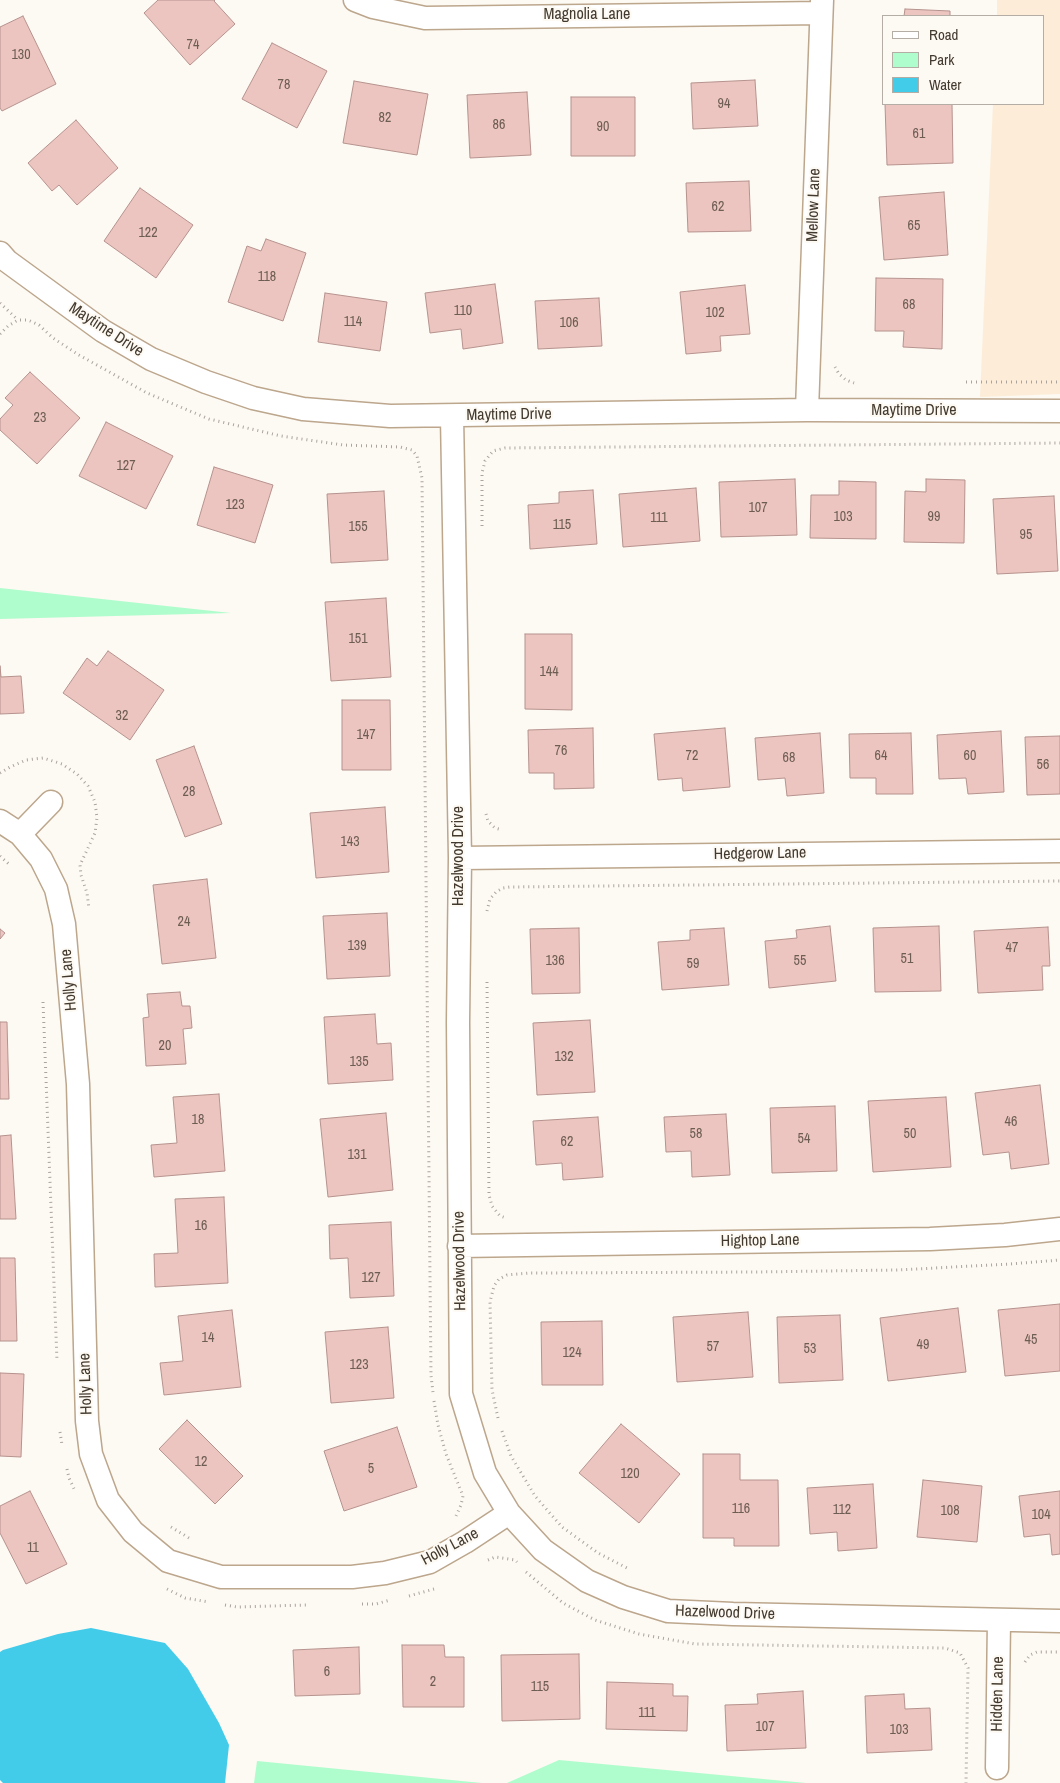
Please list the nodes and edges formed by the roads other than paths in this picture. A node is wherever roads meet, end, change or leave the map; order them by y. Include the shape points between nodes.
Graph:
1 (355, 0) edge
2 (822, 7) edge
3 (500, 8) edge
4 (2, 261) edge
5 (807, 410) junction
6 (1060, 411) edge
7 (452, 416) junction
8 (51, 802) dead end
9 (0, 821) edge
10 (20, 834) junction
11 (1060, 851) edge
12 (460, 858) junction
13 (1060, 1229) edge
14 (459, 1246) junction
15 (509, 1513) junction
16 (999, 1620) junction
17 (1060, 1621) edge
18 (997, 1768) dead end

1 - 3 street, Magnolia Lane via 425,18
2 - 3 street, Magnolia Lane
2 - 5 street, Mellow Lane
4 - 7 street, Maytime Drive via 103,331 151,359 206,382 253,398 303,409 390,416
5 - 6 street, Maytime Drive
5 - 7 street, Maytime Drive
7 - 12 street, Hazelwood Drive
8 - 10 street
9 - 10 street, Holly Lane
10 - 15 street, Holly Lane via 42,859 56,889 64,924 78,1084 86,1421 91,1454 108,1500 133,1532 168,1561 221,1577 352,1577 385,1573 430,1562
11 - 12 street, Hedgerow Lane
12 - 14 street, Hazelwood Drive
13 - 14 street, Hightop Lane via 930,1239
14 - 15 street, Hazelwood Drive via 461,1394 485,1473
15 - 16 street, Hazelwood Drive via 543,1550 587,1581 668,1611
16 - 17 street, Hazelwood Drive
16 - 18 street, Hidden Lane

